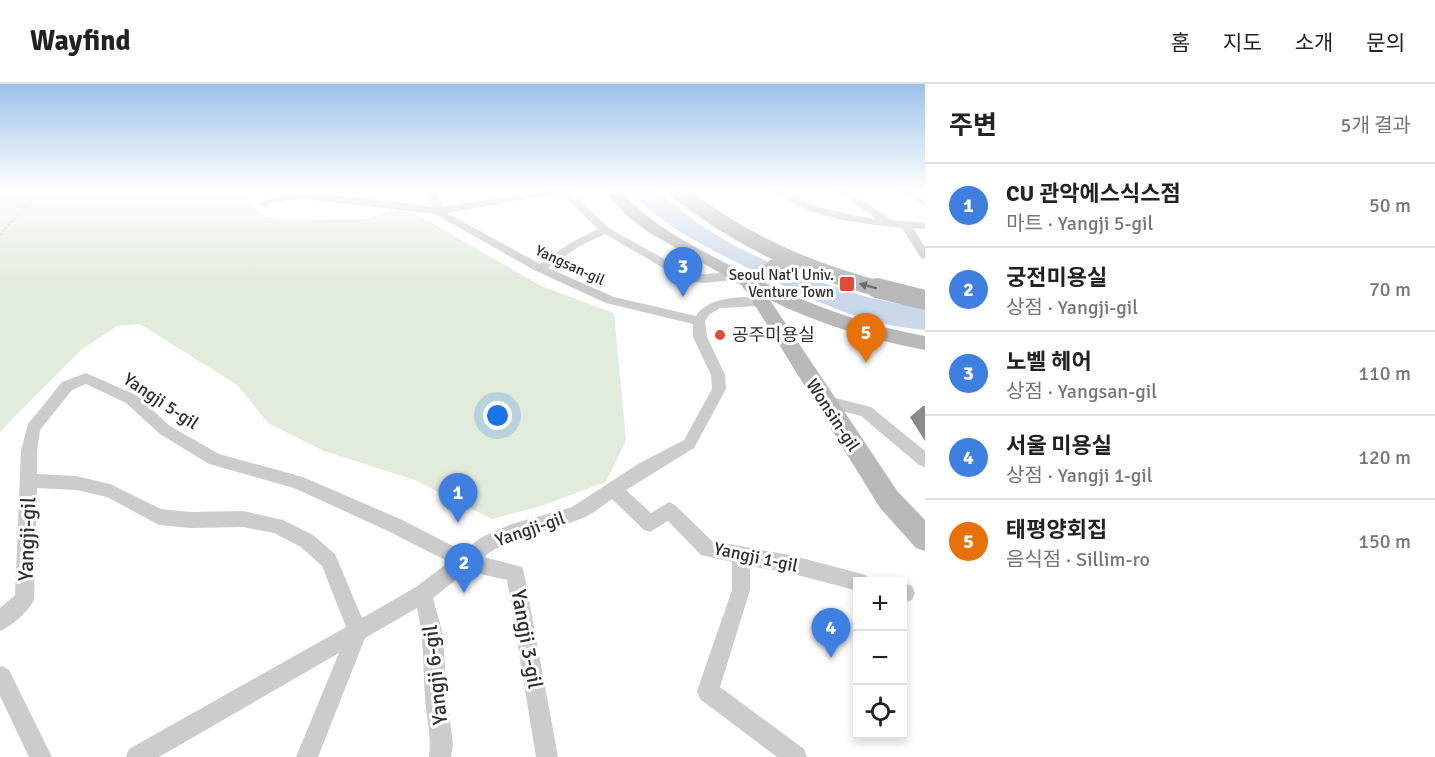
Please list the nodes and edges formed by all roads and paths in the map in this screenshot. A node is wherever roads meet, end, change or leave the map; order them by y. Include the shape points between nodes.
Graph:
1 (12, 221) edge
2 (457, 221) edge
3 (596, 221) edge
4 (644, 221) edge
5 (716, 221) edge
6 (873, 221) edge
7 (886, 221) edge
8 (890, 224) junction
9 (906, 225) junction
10 (925, 226) edge
11 (605, 230) junction
12 (0, 235) edge
13 (925, 256) edge
14 (786, 259) junction
15 (540, 269) junction
16 (748, 287) junction
17 (925, 300) edge
18 (699, 321) junction
19 (925, 343) edge
20 (824, 401) junction
21 (925, 460) edge
22 (29, 481) junction
23 (613, 489) junction
24 (925, 539) edge
25 (741, 555) junction
26 (464, 561) junction
27 (853, 580) edge
28 (423, 594) junction
29 (0, 621) edge
30 (358, 631) junction
31 (2, 677) dead end
32 (156, 750) edge
33 (41, 757) edge
34 (137, 757) edge
35 (307, 757) edge
36 (440, 757) edge
37 (547, 757) edge
38 (796, 757) edge

1 - 12 path
2 - 15 street, Yangsan-gil
3 - 11 street
4 - 16 main road
5 - 14 main road, bridge
6 - 8 street
7 - 8 street
8 - 9 street
9 - 10 street
9 - 13 street
11 - 15 street via 574,245
11 - 16 street via 688,277
14 - 16 main road, bridge
17 -> 14 main road, bridge via 841,279
15 - 18 street, Yangsan-gil via 610,300
16 - 18 street via 705,311
16 - 19 main road via 837,322
16 - 20 main road, Wonsin-gil
18 - 23 street, Yangji-gil via 700,337 718,375 719,389 689,444
20 - 21 street via 867,411
20 - 24 main road, Wonsin-gil via 889,500
22 - 26 street, Yangji 5-gil via 33,428 67,386 86,378 131,399 165,430 215,459 297,482
22 - 29 street, Yangji-gil via 24,600
22 - 30 street via 76,483 110,491 159,517 243,519 277,526 307,541 329,560
23 - 25 street, Yangji 1-gil via 650,524 669,510 707,549
23 - 26 street, Yangji-gil via 577,513 488,543
25 - 27 street, Yangji 1-gil
25 - 38 street via 741,590 708,691
26 - 28 street, Yangji-gil
26 - 37 street, Yangji 3-gil via 515,573
28 - 30 street, Yangji-gil
28 - 36 street, Yangji 6-gil via 433,635
30 - 32 street, Yangji-gil
30 - 35 street
31 - 33 street
32 - 34 street, Yangji-gil

